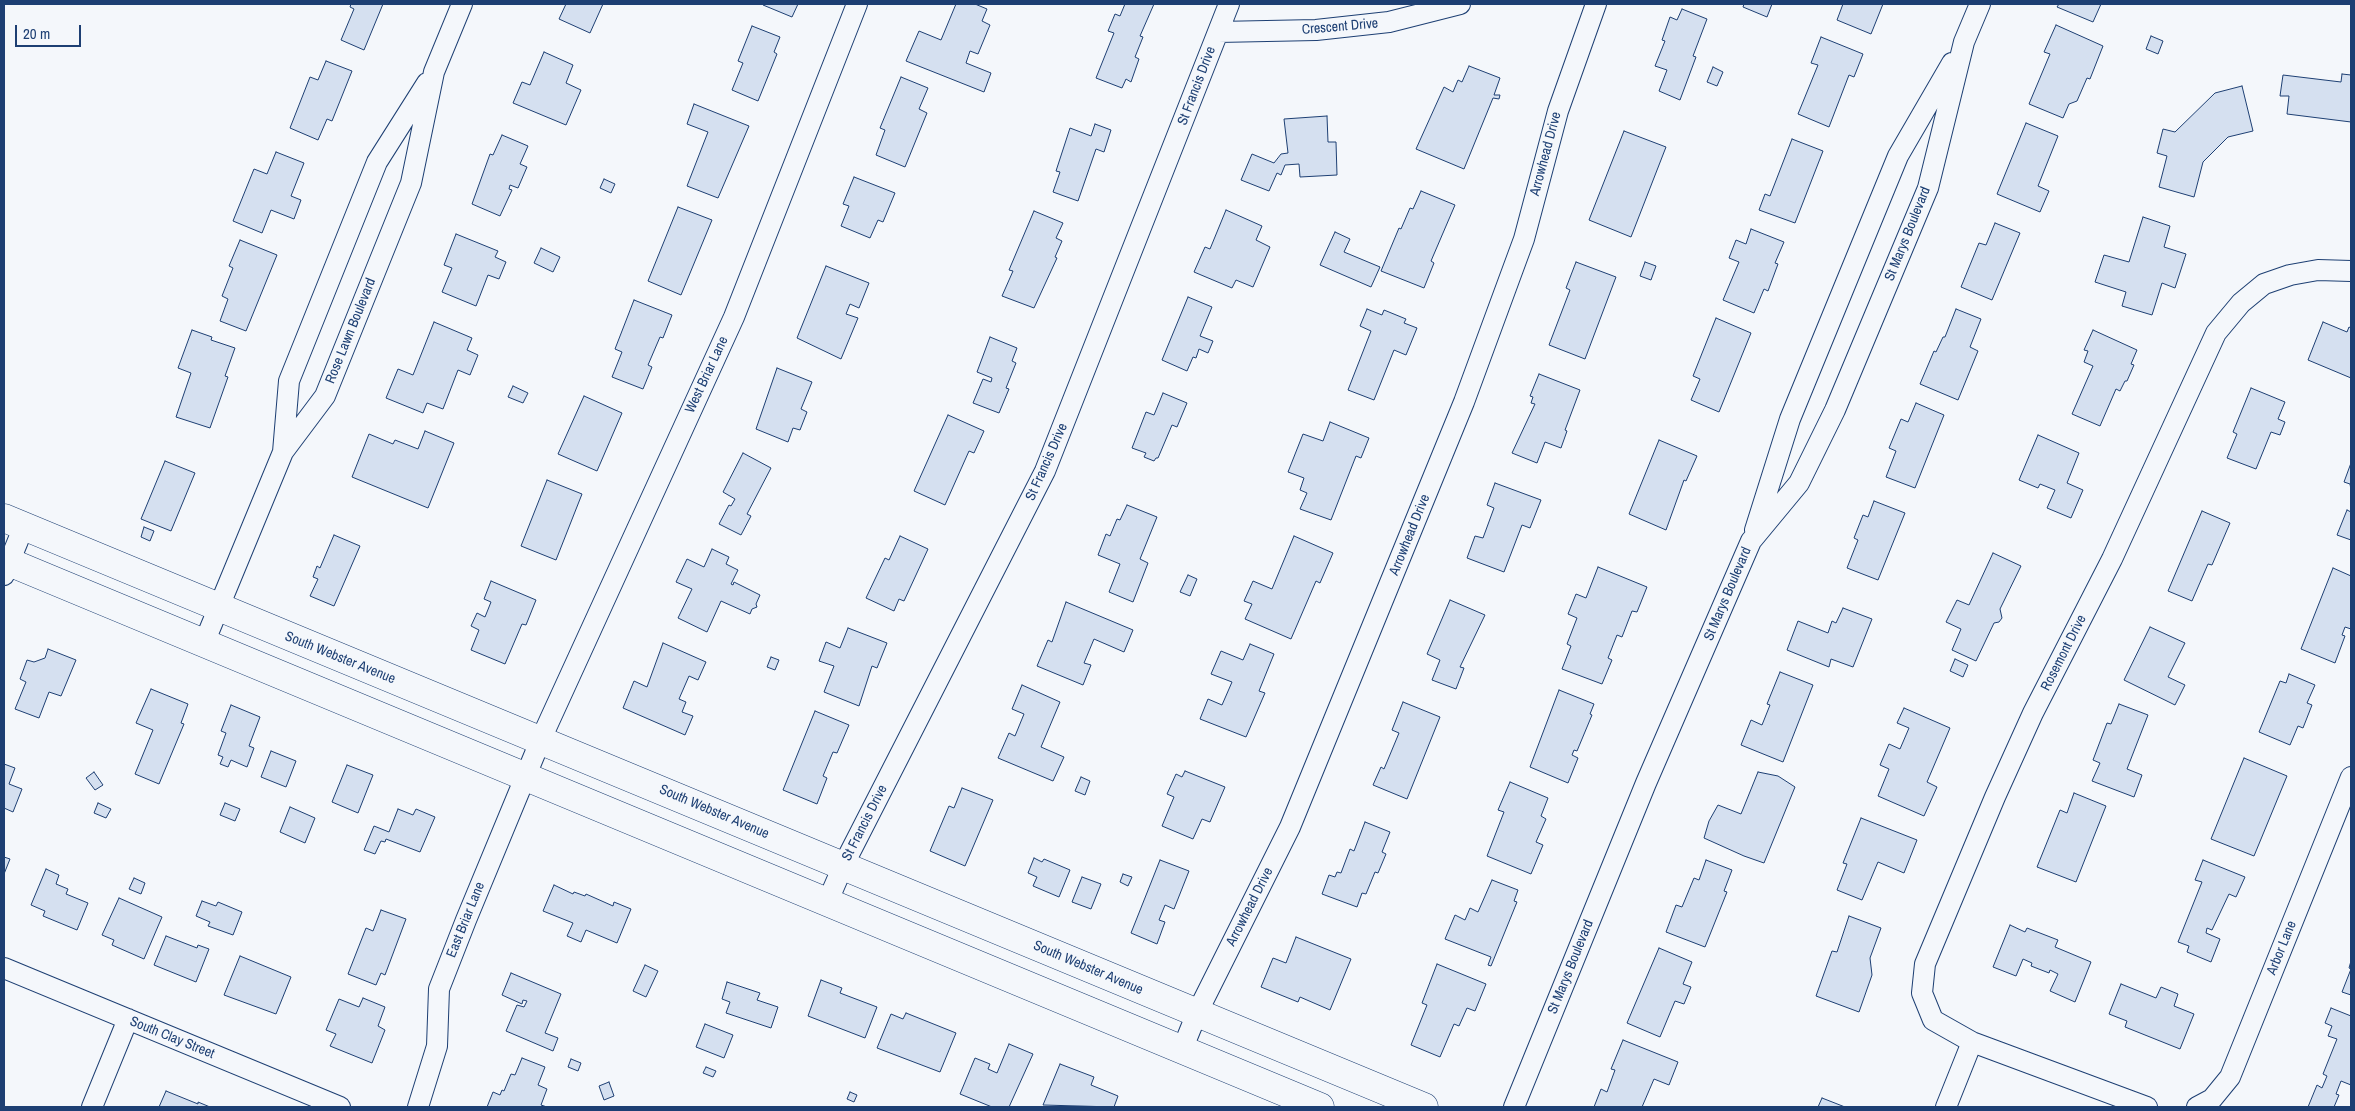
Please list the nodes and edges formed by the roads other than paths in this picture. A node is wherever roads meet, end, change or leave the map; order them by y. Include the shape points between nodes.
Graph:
1 (462, 4) edge
2 (857, 4) edge
3 (1229, 4) edge
4 (1460, 4) edge
5 (1596, 4) edge
6 (1980, 4) edge
7 (1218, 32) junction
8 (1964, 42) junction
9 (434, 72) junction
10 (2351, 271) edge
11 (283, 452) junction
12 (14, 522) edge
13 (1751, 541) junction
14 (5, 566) edge
15 (218, 608) junction
16 (204, 644) junction
17 (541, 740) junction
18 (525, 778) junction
19 (2351, 778) edge
20 (843, 866) junction
21 (827, 903) junction
22 (4, 968) edge
23 (1197, 1013) junction
24 (128, 1019) junction
25 (1972, 1042) junction
26 (1182, 1050) junction
27 (92, 1107) edge
28 (340, 1107) edge
29 (418, 1107) edge
30 (1320, 1107) edge
31 (1424, 1107) edge
32 (1514, 1107) edge
33 (1946, 1107) edge
34 (2147, 1107) edge
35 (2197, 1107) edge

1 - 9 street, Rose Lawn Boulevard
2 - 17 street, West Briar Lane via 734,317
3 - 7 street, St Francis Drive
4 - 7 street, Crescent Drive via 1389,22 1316,30
5 - 23 street, Arrowhead Drive via 1558,111 1524,239 1464,402 1290,827
6 - 8 street, St Marys Boulevard
7 - 20 street, St Francis Drive via 1045,471
8 - 13 street via 1898,156 1790,419
8 - 13 street, St Marys Boulevard via 1928,188 1835,410 1799,483
9 - 11 street, Rose Lawn Boulevard via 411,182 325,396
9 - 11 street via 377,162 292,372
10 - 25 street, Rosemont Drive via 2318,270 2264,284 2241,303 2216,333 2112,559 2029,722 1926,964 1922,993 1933,1020
11 - 15 street, Rose Lawn Boulevard
12 - 14 street
12 - 15 main road, South Webster Avenue
13 - 32 street, St Marys Boulevard via 1646,783
14 - 16 main road
15 - 16 street, Rose Lawn Boulevard
15 - 17 main road, South Webster Avenue
16 - 18 main road
17 - 18 street, East Briar Lane
17 - 20 main road, South Webster Avenue
18 - 21 main road
18 - 29 street, East Briar Lane via 439,989 436,1046
19 - 35 street, Arbor Lane via 2230,1077 2212,1100
20 - 21 street, St Francis Drive
20 - 23 main road, South Webster Avenue
21 - 26 main road
22 - 24 street, South Clay Street
23 - 26 street, Arrowhead Drive
23 - 31 main road, South Webster Avenue
24 - 27 street
24 - 28 street, South Clay Street
25 - 33 street
25 - 34 street
26 - 30 main road

